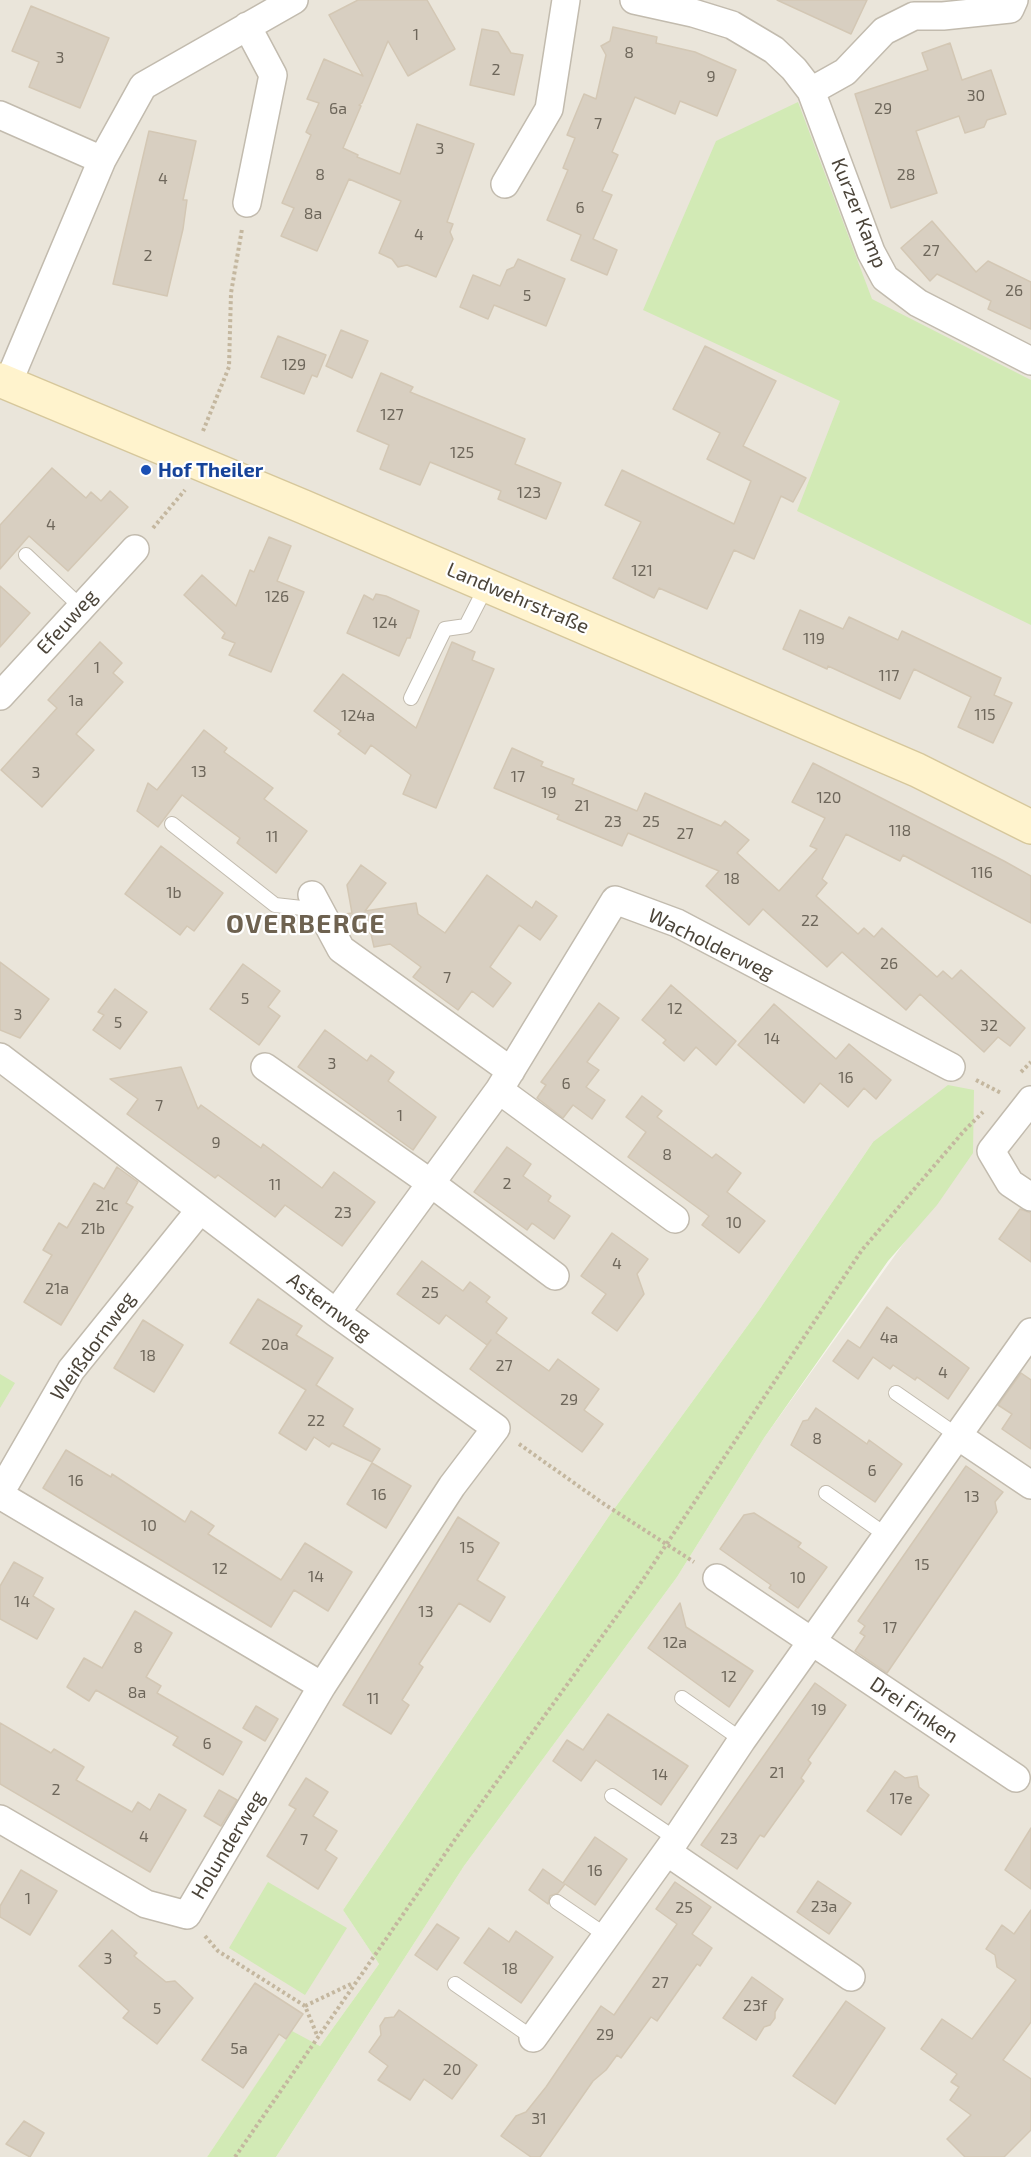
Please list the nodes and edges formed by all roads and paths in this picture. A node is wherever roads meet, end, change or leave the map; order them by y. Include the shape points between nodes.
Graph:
1 (294, 0) edge
2 (566, 0) edge
3 (634, 0) edge
4 (1014, 0) edge
5 (694, 6) edge
6 (247, 26) junction
7 (811, 91) junction
8 (0, 115) edge
9 (102, 160) junction
10 (505, 184) dead end
11 (247, 203) joint
12 (1031, 361) edge
13 (4, 381) edge
14 (199, 462) junction
15 (135, 549) joint
16 (26, 555) dead end
17 (487, 585) junction
18 (81, 607) junction
19 (0, 696) edge
20 (411, 698) dead end
21 (172, 824) dead end
22 (1031, 827) edge
23 (316, 903) joint
24 (0, 1057) edge
25 (1031, 1062) edge
26 (265, 1067) dead end
27 (951, 1067) dead end
28 (1016, 1078) dead end
29 (505, 1081) junction
30 (1020, 1093) edge
31 (994, 1101) dead end
32 (987, 1108) dead end
33 (432, 1184) junction
34 (1031, 1197) edge
35 (200, 1210) junction
36 (675, 1219) dead end
37 (555, 1276) dead end
38 (336, 1313) junction
39 (1031, 1332) edge
40 (896, 1393) dead end
41 (496, 1428) junction
42 (958, 1436) junction
43 (1031, 1485) edge
44 (826, 1493) dead end
45 (0, 1494) edge
46 (886, 1535) junction
47 (668, 1544) junction
48 (717, 1578) dead end
49 (812, 1642) junction
50 (322, 1686) junction
51 (682, 1698) dead end
52 (742, 1740) junction
53 (1016, 1778) dead end
54 (612, 1796) dead end
55 (0, 1819) edge
56 (672, 1846) junction
57 (557, 1902) dead end
58 (187, 1915) junction
59 (607, 1936) junction
60 (851, 1977) dead end
61 (354, 1983) junction
62 (455, 1983) dead end
63 (306, 2006) junction
64 (317, 2035) junction
65 (533, 2038) joint
66 (235, 2157) edge

1 - 6 street
2 - 10 street via 549,109
3 - 5 street, Kurzer Kamp
4 - 7 street via 1010,9 914,16 884,31 845,72
5 - 7 street, Kurzer Kamp via 754,36 794,69
6 - 9 street via 143,86
6 - 11 street via 273,75
7 - 12 street, Kurzer Kamp via 871,252 885,278 918,303
8 - 9 street
9 - 13 street
11 - 14 path via 231,293 229,367
13 - 14 main road, Landwehrstraße
14 - 15 path
14 - 17 main road, Landwehrstraße
15 - 18 street, Efeuweg
16 - 18 lane
17 - 20 lane via 466,626 445,629
17 - 22 main road, Landwehrstraße via 917,770
18 - 19 street, Efeuweg
21 - 23 lane via 275,904
23 - 29 street via 341,949
24 - 35 street, Asternweg
25 - 28 path
26 - 33 street
27 - 29 street, Wacholderweg via 677,923 615,900
29 - 33 street, Wacholderweg
29 - 36 street
30 - 31 path
30 - 34 street via 992,1151 1010,1183
32 - 47 path via 862,1250
33 - 37 street
33 - 38 street, Wacholderweg
35 - 38 street, Asternweg
35 - 45 street, Weißdornweg via 71,1370
38 - 41 street, Asternweg
39 - 42 street
40 - 42 lane
41 - 47 path
41 - 50 street, Holunderweg via 452,1486
42 - 43 street
42 - 46 street
44 - 46 lane
45 - 50 street
46 - 49 street
47 - 61 path
48 - 49 street, Drei Finken
49 - 52 street
49 - 53 street, Drei Finken
50 - 58 street, Holunderweg
51 - 52 lane
52 - 56 street
54 - 56 lane
55 - 58 street, Holunderweg via 146,1904
56 - 59 street
56 - 60 street
57 - 59 lane
58 - 63 path via 218,1951
59 - 65 street
61 - 63 path
61 - 64 path
62 - 65 lane
63 - 64 path
64 - 66 path

